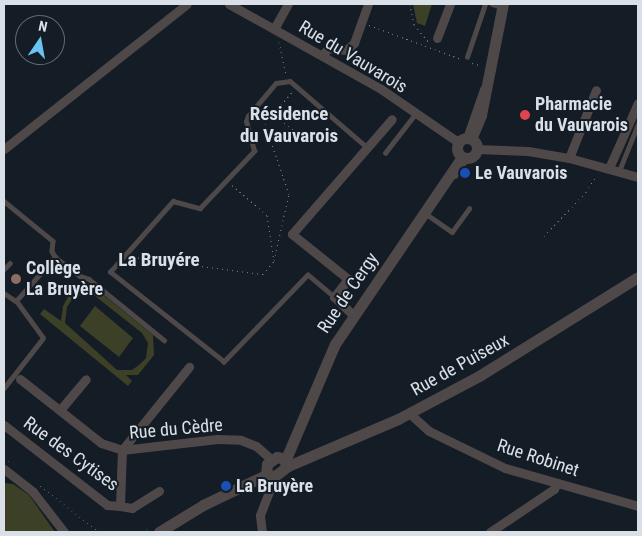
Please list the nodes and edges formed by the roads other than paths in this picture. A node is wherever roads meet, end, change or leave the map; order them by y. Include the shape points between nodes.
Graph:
1 (187, 4) edge
2 (229, 4) edge
3 (288, 4) edge
4 (368, 4) edge
5 (450, 4) edge
6 (485, 4) edge
7 (499, 5) edge
8 (275, 30) junction
9 (433, 40) road end
10 (322, 55) junction
11 (464, 58) road end
12 (596, 90) dead end
13 (638, 103) edge
14 (416, 114) junction
15 (392, 119) dead end
16 (638, 124) edge
17 (468, 142) junction
18 (4, 149) edge
19 (369, 149) junction
20 (385, 153) dead end
21 (464, 157) junction
22 (569, 158) junction
23 (609, 168) junction
24 (619, 171) junction
25 (638, 177) edge
26 (4, 201) edge
27 (469, 210) dead end
28 (425, 213) junction
29 (55, 257) junction
30 (10, 263) dead end
31 (4, 268) edge
32 (638, 277) edge
33 (4, 294) edge
34 (334, 297) junction
35 (16, 301) junction
36 (354, 316) junction
37 (164, 340) dead end
38 (189, 367) dead end
39 (20, 379) dead end
40 (86, 379) dead end
41 (4, 388) edge
42 (60, 410) junction
43 (409, 413) junction
44 (4, 425) edge
45 (122, 450) junction
46 (272, 460) junction
47 (286, 463) junction
48 (8, 466) edge
49 (270, 476) junction
50 (556, 483) junction
51 (159, 491) dead end
52 (120, 506) junction
53 (638, 506) edge
54 (163, 531) edge
55 (64, 532) edge
56 (262, 532) edge
57 (490, 532) edge

1 - 18 street
2 - 8 street, Rue du Vauvarois
3 - 8 street
4 - 10 street via 354,42 346,50 329,48
5 - 9 street
6 - 11 lane
7 - 17 street via 481,115
8 - 10 street, Rue du Vauvarois
10 - 14 street, Rue du Vauvarois
12 - 22 street
13 - 23 street
14 - 17 street, Rue du Vauvarois
14 - 20 lane
15 - 19 street
16 - 24 lane
17 - 21 street, Rue de Cergy
17 - 21 street via 457,150
17 - 22 street
19 - 34 street via 292,234 348,279
19 - 34 lane via 288,80 276,83 246,122 254,151 200,208 173,201 110,272 224,362 308,275
21 - 28 street, Rue de Cergy
22 - 23 street
23 - 24 street
24 - 25 street
26 - 29 lane via 53,241
27 - 28 lane via 452,232
28 - 36 street, Rue de Cergy
29 - 35 lane
29 - 37 lane via 89,279
30 - 31 lane
32 - 43 street, Rue de Puiseux via 510,358
33 - 35 lane
34 - 36 street
35 - 41 lane via 43,338
36 - 47 street, Rue de Cergy via 334,344 318,376
38 - 45 street, Rue des Cytises
39 - 42 street, Rue du Cèdre
40 - 42 street
42 - 45 street, Rue du Cèdre via 101,443
43 - 47 street, Rue de Puiseux
43 - 50 street, Rue Robinet via 429,431 505,468
44 - 52 street, Rue des Cytises via 107,505
45 - 46 street, Rue du Cèdre via 217,439 241,440 256,446
45 - 52 street, Rue des Cytises
46 - 47 street via 277,457
46 - 49 street via 267,464
47 - 49 street
48 - 55 street
49 - 54 street via 203,505
49 - 56 street via 260,515
50 - 53 street, Rue Robinet
50 - 57 street via 554,489
51 - 52 street, Rue des Cytises via 132,508

